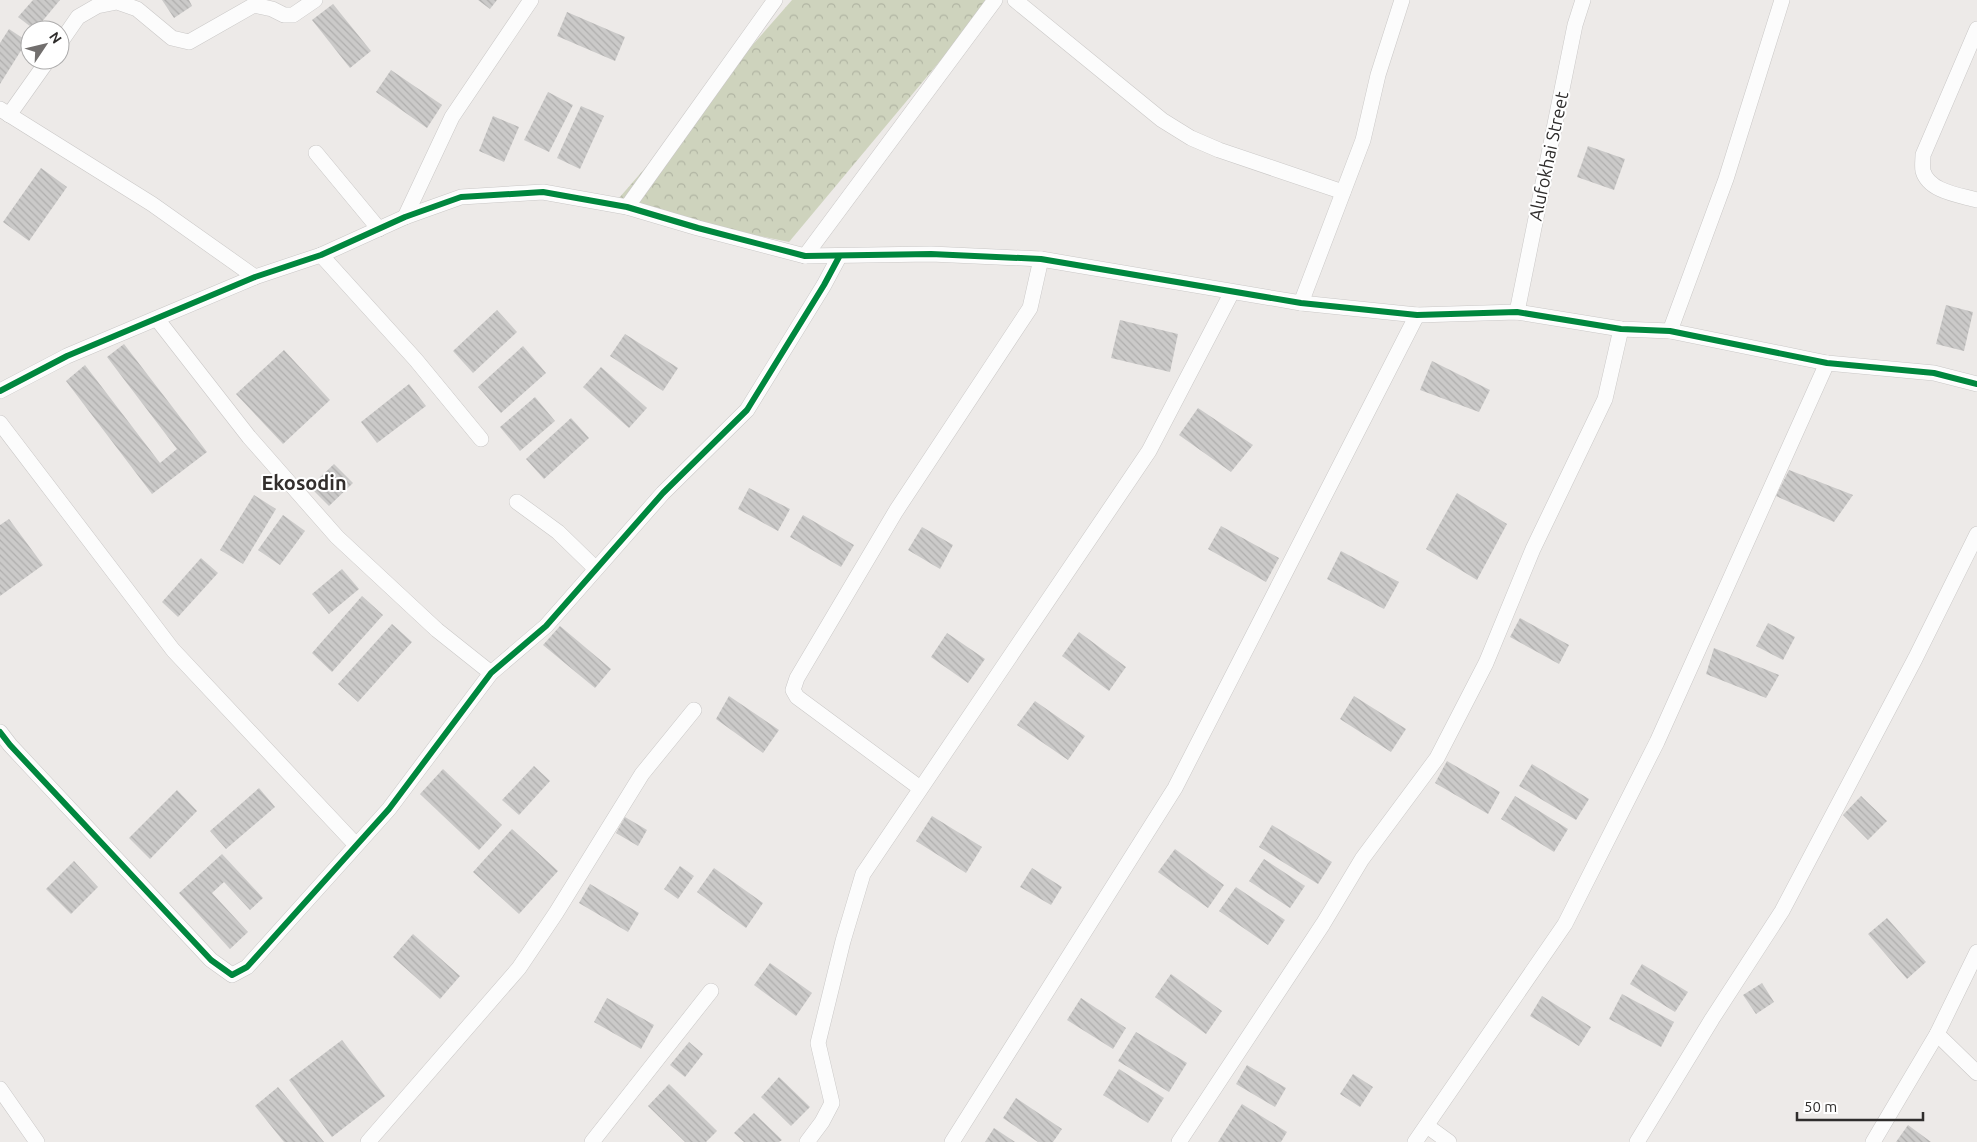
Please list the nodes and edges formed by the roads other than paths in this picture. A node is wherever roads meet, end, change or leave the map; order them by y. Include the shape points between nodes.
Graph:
1 (315, 0) edge
2 (531, 0) edge
3 (995, 0) edge
4 (1015, 0) edge
5 (1402, 0) edge
6 (1582, 0) edge
7 (1782, 0) edge
8 (772, 1) edge
9 (270, 4) edge
10 (70, 29) edge
11 (1977, 29) edge
12 (40, 70) edge
13 (5, 112) edge
14 (316, 153) dead end
15 (1343, 192) junction
16 (1977, 200) edge
17 (628, 207) junction
18 (405, 217) junction
19 (379, 229) junction
20 (321, 255) junction
21 (805, 256) junction
22 (839, 257) junction
23 (1041, 259) junction
24 (255, 277) junction
25 (1232, 292) junction
26 (1301, 303) junction
27 (1517, 312) junction
28 (1417, 316) junction
29 (157, 319) junction
30 (1621, 329) junction
31 (1670, 331) junction
32 (1827, 363) junction
33 (1977, 384) edge
34 (0, 391) edge
35 (0, 423) edge
36 (481, 439) dead end
37 (517, 502) dead end
38 (1977, 534) edge
39 (595, 568) junction
40 (491, 673) junction
41 (694, 710) dead end
42 (0, 732) edge
43 (920, 788) junction
44 (356, 845) junction
45 (1977, 952) edge
46 (711, 991) dead end
47 (1936, 1034) junction
48 (1977, 1073) edge
49 (0, 1089) edge
50 (1427, 1126) junction
51 (37, 1142) edge
52 (368, 1142) edge
53 (592, 1142) edge
54 (807, 1142) edge
55 (952, 1142) edge
56 (1179, 1142) edge
57 (1415, 1142) edge
58 (1449, 1142) edge
59 (1637, 1142) edge
60 (1873, 1142) edge

1 - 9 street via 293,15 284,15
2 - 18 street via 452,117
3 - 21 street
4 - 15 street via 1162,120 1191,138
5 - 15 street via 1378,75 1364,140
6 - 27 street, Alufokhai Street
7 - 31 street via 1726,179
8 - 17 street
9 - 10 street via 254,5 189,42 172,38 137,9 117,2 97,6 78,17
11 - 16 street via 1923,155 1923,172 1930,182 1941,190
12 - 13 street
13 - 24 street via 152,204
14 - 19 street
15 - 26 street
17 - 18 street via 542,192 461,197
17 - 21 street
18 - 19 street
19 - 20 street
20 - 24 street
20 - 36 street via 416,360
21 - 22 street
22 - 23 street via 931,254
22 - 39 street via 747,410 663,493
23 - 25 street
23 - 43 street via 1030,308 896,511 797,678 793,690 797,697
24 - 29 street
25 - 26 street
25 - 43 street via 1149,451
26 - 28 street
27 - 28 street
27 - 30 street
28 - 55 street via 1175,788
29 - 34 street via 67,356
29 - 40 street via 249,436 337,537 438,630
30 - 31 street
30 - 56 street via 1605,399 1533,549 1486,663 1437,758 1362,859 1323,924
31 - 32 street
32 - 33 street via 1934,373
32 - 50 street via 1657,742 1565,924
35 - 44 street via 173,650
37 - 39 street via 558,532
38 - 59 street via 1782,911
39 - 40 street via 546,626
40 - 44 street via 389,809
41 - 52 street via 642,774 519,968
42 - 44 street via 212,960 232,974 247,967
43 - 54 street via 863,874 842,941 818,1043 832,1103
45 - 47 street
46 - 53 street
47 - 48 street
47 - 60 street
49 - 51 street
50 - 57 street
50 - 58 street

